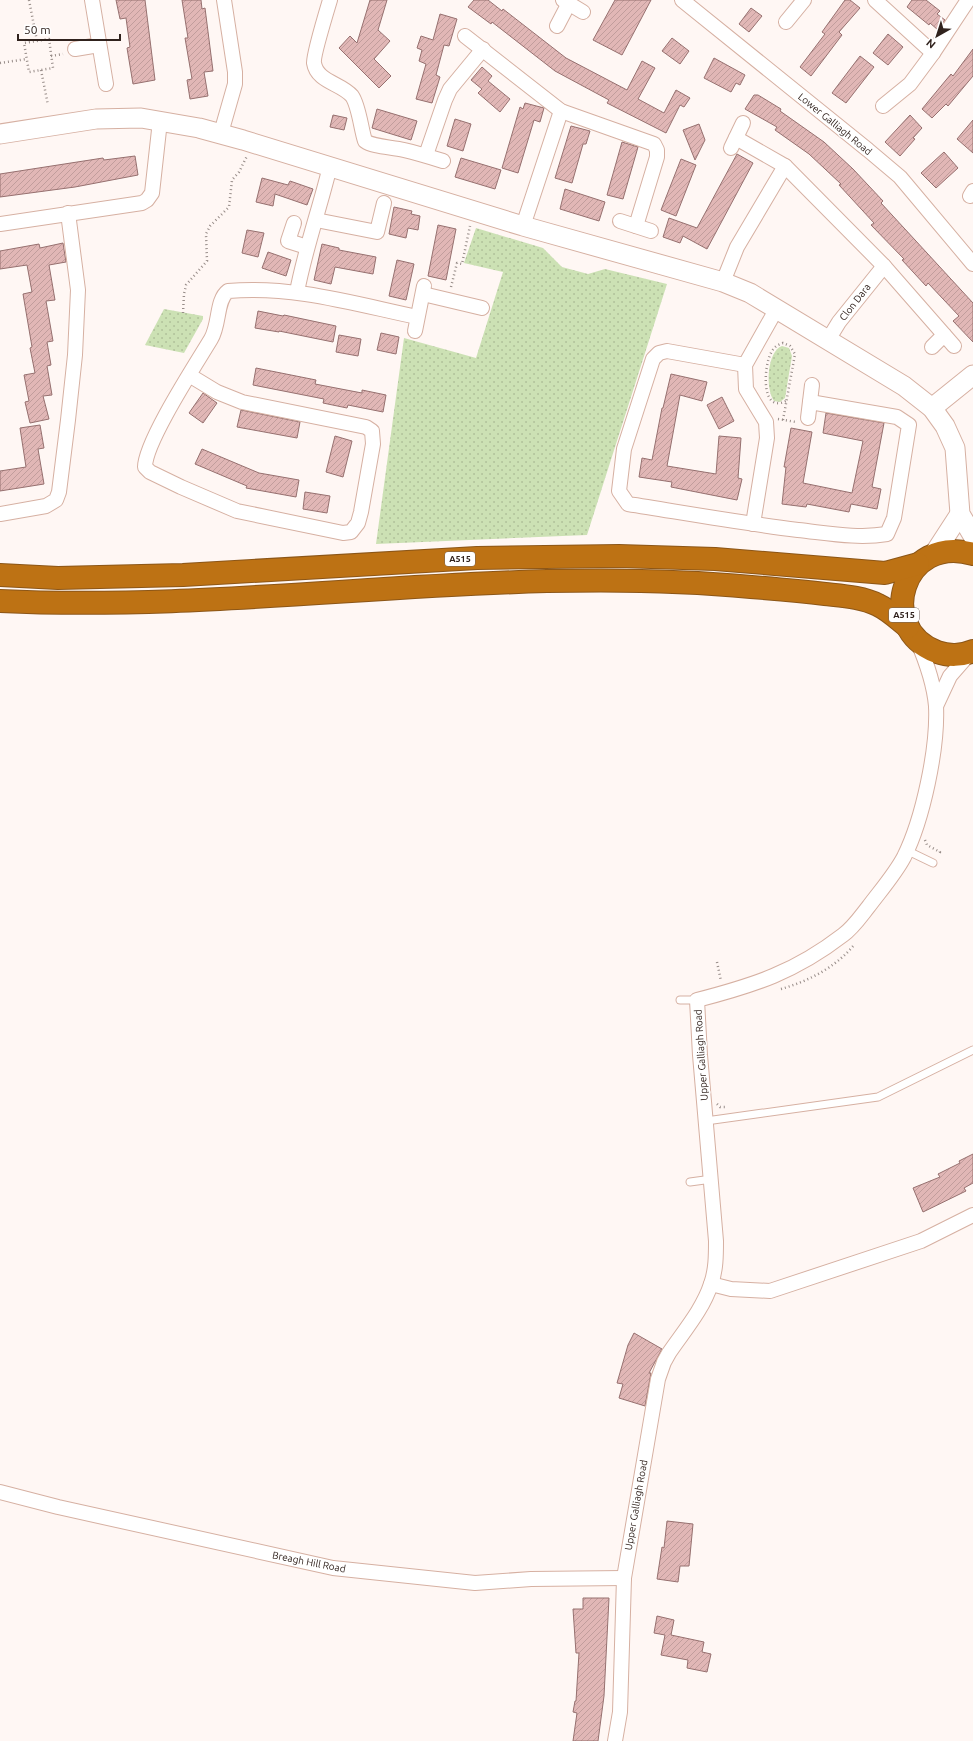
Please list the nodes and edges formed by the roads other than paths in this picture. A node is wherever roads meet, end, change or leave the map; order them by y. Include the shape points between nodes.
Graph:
1 (92, 0) edge
2 (224, 0) edge
3 (330, 0) edge
4 (682, 0) edge
5 (804, 0) edge
6 (876, 0) edge
7 (968, 0) edge
8 (566, 2) edge
9 (583, 12) dead end
10 (786, 22) dead end
11 (557, 26) dead end
12 (465, 36) dead end
13 (99, 45) junction
14 (75, 49) dead end
15 (483, 49) junction
16 (933, 54) junction
17 (106, 84) dead end
18 (882, 106) dead end
19 (561, 111) junction
20 (160, 121) junction
21 (744, 123) dead end
22 (220, 133) junction
23 (0, 134) edge
24 (426, 155) junction
25 (443, 161) dead end
26 (330, 166) junction
27 (785, 166) junction
28 (384, 203) dead end
29 (68, 214) junction
30 (316, 220) junction
31 (620, 221) dead end
32 (294, 223) dead end
33 (0, 224) edge
34 (523, 226) junction
35 (636, 226) junction
36 (651, 230) dead end
37 (307, 247) junction
38 (973, 264) edge
39 (884, 266) junction
40 (723, 282) junction
41 (297, 292) junction
42 (482, 308) dead end
43 (777, 308) junction
44 (417, 317) junction
45 (415, 331) dead end
46 (944, 335) junction
47 (828, 340) junction
48 (954, 346) dead end
49 (932, 347) dead end
50 (745, 365) junction
51 (189, 374) junction
52 (973, 374) edge
53 (812, 386) dead end
54 (810, 402) junction
55 (932, 408) junction
56 (808, 418) road end
57 (0, 514) edge
58 (960, 514) junction
59 (752, 524) junction
60 (973, 536) edge
61 (973, 554) edge
62 (926, 559) junction
63 (0, 575) edge
64 (0, 601) edge
65 (912, 633) junction
66 (972, 652) edge
67 (936, 706) junction
68 (906, 850) junction
69 (933, 863) dead end
70 (680, 1000) dead end
71 (697, 1000) junction
72 (973, 1050) edge
73 (706, 1121) junction
74 (712, 1179) junction
75 (690, 1182) dead end
76 (973, 1215) edge
77 (711, 1284) junction
78 (0, 1492) edge
79 (624, 1578) junction
80 (615, 1741) edge

1 - 13 street
2 - 22 street via 235,84
3 - 24 street via 313,62 319,74 352,96 365,141 370,145
4 - 38 street, Lower Galliagh Road via 900,177
5 - 10 street
6 - 16 street
7 - 16 street
8 - 9 street
8 - 11 street
12 - 15 street
13 - 14 street
13 - 17 street
15 - 19 street
15 - 24 street via 450,89
16 - 18 street via 910,84
19 - 34 street
19 - 35 street via 654,144 657,157
20 - 22 street
20 - 23 street via 141,118 96,119
20 - 29 street via 152,193 147,200 142,203
21 - 27 street via 734,143
22 - 26 street
24 - 25 street
26 - 30 street
26 - 34 street
27 - 39 street
27 - 40 street via 737,247
28 - 30 street via 377,232
29 - 33 street
29 - 57 street via 78,290 75,355 59,492 56,500 46,506
30 - 37 street
31 - 35 street
32 - 37 street via 288,241
34 - 40 street
35 - 36 street
37 - 41 street
39 - 46 street
39 - 47 street, Clon Dara via 839,322
40 - 43 street
41 - 44 street
41 - 51 street via 228,291 221,300 214,334
42 - 44 street via 448,300 424,290
43 - 47 street
43 - 50 street
44 - 45 street
46 - 48 street
46 - 49 street
47 - 55 street via 904,386
50 - 59 street via 746,390 766,422 767,438
50 - 59 street via 667,351 659,353 653,359 624,449 619,490 628,504
51 - 51 street via 145,459 145,466 150,472 237,511 343,533 351,532 358,523 361,512 373,444 372,431 242,402 217,392
52 - 55 street
53 - 54 street
54 - 56 street
54 - 59 street via 897,417 909,425 894,518 887,534 838,535
55 - 58 street via 945,426 955,448
58 - 60 street
58 - 62 street
61 - 62 highway, A515 via 948,551
62 - 63 highway, A515 via 885,573 715,559 619,556 477,558 183,576 58,578
62 - 65 highway, A515 via 908,578 902,594 902,611
64 - 65 highway, A515 via 58,603 181,600 473,583 617,579 712,583 854,597 879,606
65 - 66 highway, A515 via 928,648 942,654
65 - 67 street, Upper Galliagh Road via 929,670
66 - 67 street, Upper Galliagh Road via 950,676
67 - 68 street, Upper Galliagh Road via 934,738 925,793 915,830
68 - 69 lane
68 - 71 street, Upper Galliagh Road via 886,884 845,934 793,968 767,980
70 - 71 lane
71 - 73 street, Upper Galliagh Road
72 - 73 lane via 878,1097
73 - 74 street, Upper Galliagh Road
74 - 75 lane
74 - 77 street, Upper Galliagh Road via 716,1241 715,1270
76 - 77 street via 921,1241 770,1291 731,1289
77 - 79 street, Upper Galliagh Road via 704,1301 669,1353 658,1379
78 - 79 street, Breagh Hill Road via 333,1568 475,1583 530,1579
79 - 80 street, Upper Galliagh Road via 620,1712

